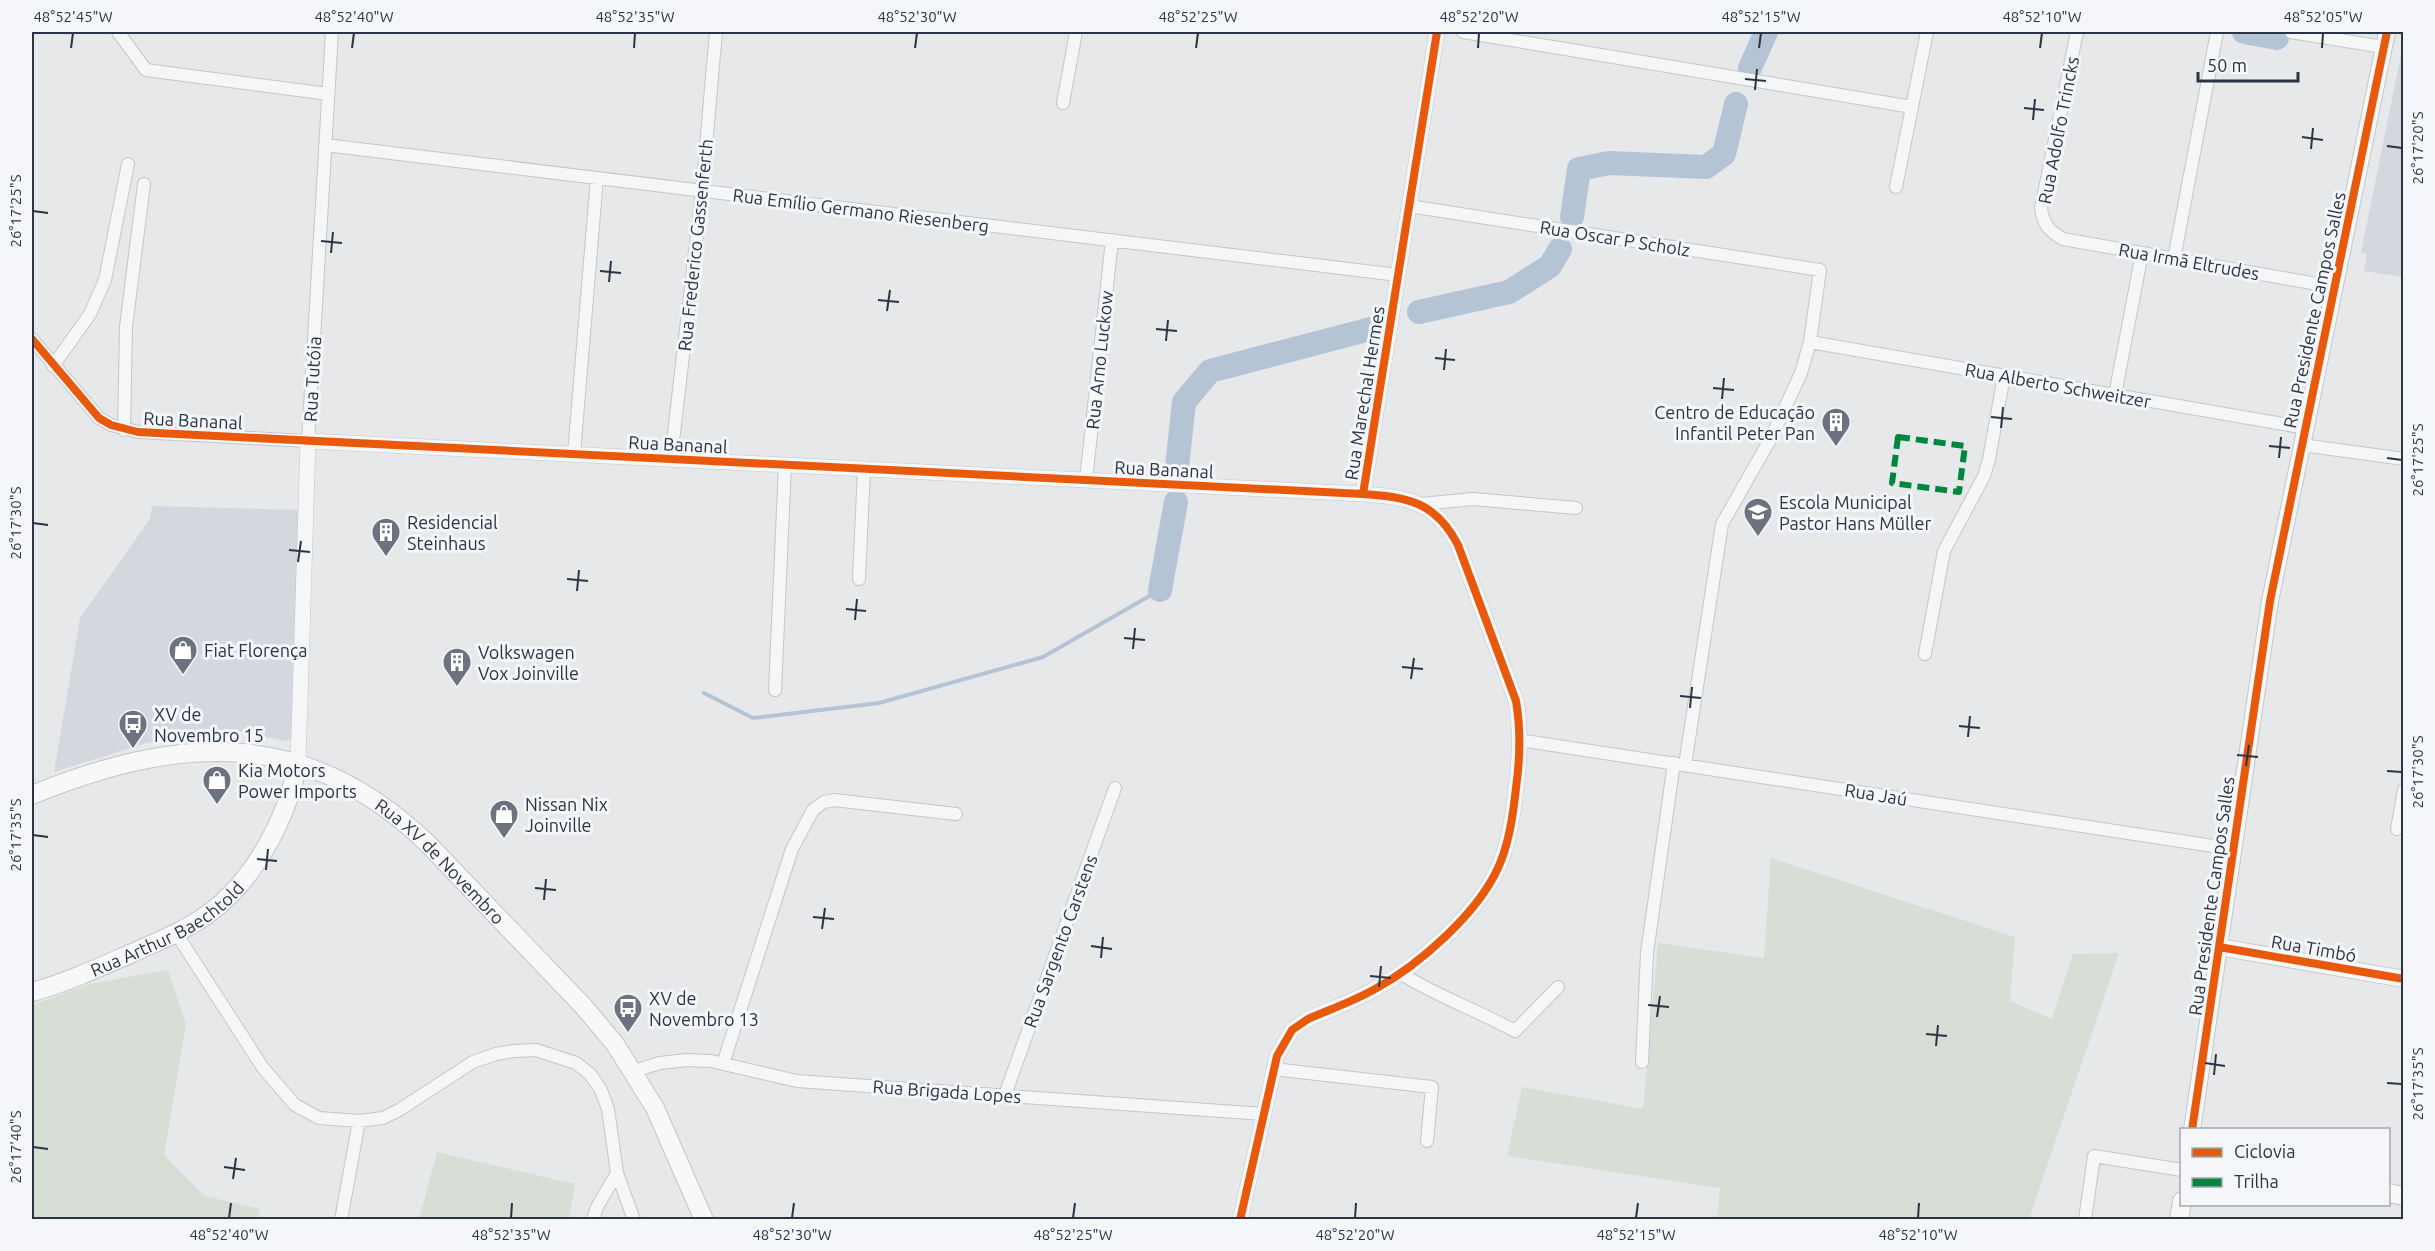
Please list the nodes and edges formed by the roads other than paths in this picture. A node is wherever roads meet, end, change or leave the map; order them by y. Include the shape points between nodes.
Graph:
1 (118, 32) edge
2 (332, 32) edge
3 (716, 32) edge
4 (1076, 32) edge
5 (1437, 32) edge
6 (1463, 32) edge
7 (1927, 32) edge
8 (2077, 32) edge
9 (2217, 32) edge
10 (2291, 32) edge
11 (2385, 39) edge
12 (328, 94) junction
13 (1063, 103) dead end
14 (1912, 107) junction
15 (325, 145) junction
16 (128, 164) dead end
17 (597, 178) junction
18 (144, 184) dead end
19 (1896, 187) dead end
20 (702, 190) junction
21 (1409, 206) junction
22 (2047, 228) joint
23 (1112, 240) junction
24 (2142, 253) junction
25 (2174, 259) junction
26 (1398, 275) junction
27 (2334, 287) junction
28 (32, 339) edge
29 (1810, 342) junction
30 (53, 366) junction
31 (2004, 375) junction
32 (2115, 395) junction
33 (2306, 428) junction
34 (124, 430) junction
35 (308, 441) junction
36 (2302, 445) junction
37 (574, 454) junction
38 (671, 459) junction
39 (2403, 459) edge
40 (785, 465) junction
41 (864, 469) junction
42 (1086, 480) junction
43 (1363, 494) junction
44 (1421, 504) junction
45 (1575, 508) dead end
46 (859, 579) dead end
47 (1925, 654) dead end
48 (775, 690) dead end
49 (1519, 740) junction
50 (298, 763) junction
51 (1680, 764) junction
52 (1115, 788) dead end
53 (2403, 789) edge
54 (32, 795) edge
55 (956, 814) dead end
56 (2397, 829) dead end
57 (2233, 849) junction
58 (176, 933) junction
59 (2219, 947) junction
60 (1400, 973) junction
61 (2403, 979) edge
62 (1558, 987) dead end
63 (32, 992) edge
64 (1642, 1062) dead end
65 (723, 1064) junction
66 (1273, 1069) junction
67 (634, 1071) junction
68 (1005, 1095) junction
69 (1264, 1114) junction
70 (359, 1121) junction
71 (2192, 1128) edge
72 (1427, 1141) dead end
73 (2180, 1170) edge
74 (617, 1173) junction
75 (341, 1220) edge
76 (593, 1220) edge
77 (634, 1220) edge
78 (704, 1220) edge
79 (1240, 1220) edge
80 (2085, 1220) edge

1 - 12 street via 146,70
2 - 12 street, Rua Tutóia
3 - 20 street, Rua Frederico Gassenferth
4 - 13 street
5 - 21 street, Rua Marechal Hermes
6 - 14 street
7 - 14 street
8 - 22 street, Rua Adolfo Trincks via 2041,208
9 - 25 street
10 - 11 street
11 - 27 main road, Rua Presidente Campos Salles
12 - 15 street, Rua Tutóia
14 - 19 street
15 - 17 street, Rua Emílio Germano Riesenberg
15 - 35 street, Rua Tutóia
16 - 30 street via 105,280 90,314
17 - 20 street, Rua Emílio Germano Riesenberg
17 - 37 street
18 - 34 street via 126,327
20 - 23 street, Rua Emílio Germano Riesenberg
20 - 38 street, Rua Frederico Gassenferth
21 - 26 street, Rua Marechal Hermes
21 - 29 street, Rua Oscar P Scholz via 1820,270
22 - 24 street, Rua Irmã Eltrudes via 2063,238
23 - 26 street, Rua Emílio Germano Riesenberg
23 - 42 street, Rua Arno Luckow
24 - 25 street, Rua Irmã Eltrudes
24 - 32 street
25 - 27 street, Rua Irmã Eltrudes
26 - 43 street, Rua Marechal Hermes
27 - 33 main road, Rua Presidente Campos Salles
28 - 30 street, Rua Bananal
29 - 31 street, Rua Alberto Schweitzer
29 - 51 street via 1801,374 1772,438 1722,524
30 - 34 street, Rua Bananal via 99,418
31 - 32 street, Rua Alberto Schweitzer
31 - 47 street via 1984,476 1944,551
32 - 33 street, Rua Alberto Schweitzer
33 - 36 main road, Rua Presidente Campos Salles
34 - 35 street, Rua Bananal
35 - 37 street, Rua Bananal
35 - 50 street, Rua Tutóia
36 - 39 street
36 - 57 main road, Rua Presidente Campos Salles via 2265,632
37 - 38 street, Rua Bananal
38 - 40 street, Rua Bananal
40 - 41 street, Rua Bananal
40 - 48 street
41 - 42 street, Rua Bananal
41 - 46 street
42 - 43 street, Rua Bananal
43 - 44 street, Rua Marechal Hermes
44 - 45 street via 1473,500
44 - 49 street, Rua Marechal Hermes via 1442,520 1458,545 1512,688
49 - 51 street, Rua Jaú
49 - 60 street, Rua Marechal Hermes via 1515,800 1498,870 1457,924
50 - 54 main road, Rua XV de Novembro via 231,751 173,754 119,764
50 - 58 main road, Rua Arthur Baechtold via 291,794 279,820 244,877 218,906
50 - 67 main road, Rua XV de Novembro via 355,788 404,820 584,1006
51 - 57 street, Rua Jaú
51 - 64 street via 1646,959
52 - 68 street, Rua Sargento Carstens
53 - 56 street
55 - 65 street via 834,800 813,810 792,849
57 - 59 main road, Rua Presidente Campos Salles
58 - 63 main road, Rua Arthur Baechtold
58 - 70 street via 263,1068 295,1105 319,1118
59 - 61 main road, Rua Timbó
59 - 71 main road, Rua Presidente Campos Salles
60 - 62 street via 1515,1031
60 - 66 street, Rua Marechal Hermes via 1366,994 1300,1024 1286,1037
65 - 67 street, Rua Brigada Lopes via 687,1060
65 - 68 street, Rua Brigada Lopes via 797,1081
66 - 69 street, Rua Marechal Hermes
66 - 72 street via 1432,1087
67 - 78 main road, Rua XV de Novembro via 655,1108
68 - 69 street, Rua Brigada Lopes
69 - 79 street, Rua Marechal Hermes
70 - 74 street via 383,1118 399,1110 473,1062 496,1054 536,1050 576,1063 601,1090 608,1109
70 - 75 street
73 - 80 street via 2094,1156
74 - 76 street
74 - 77 street

